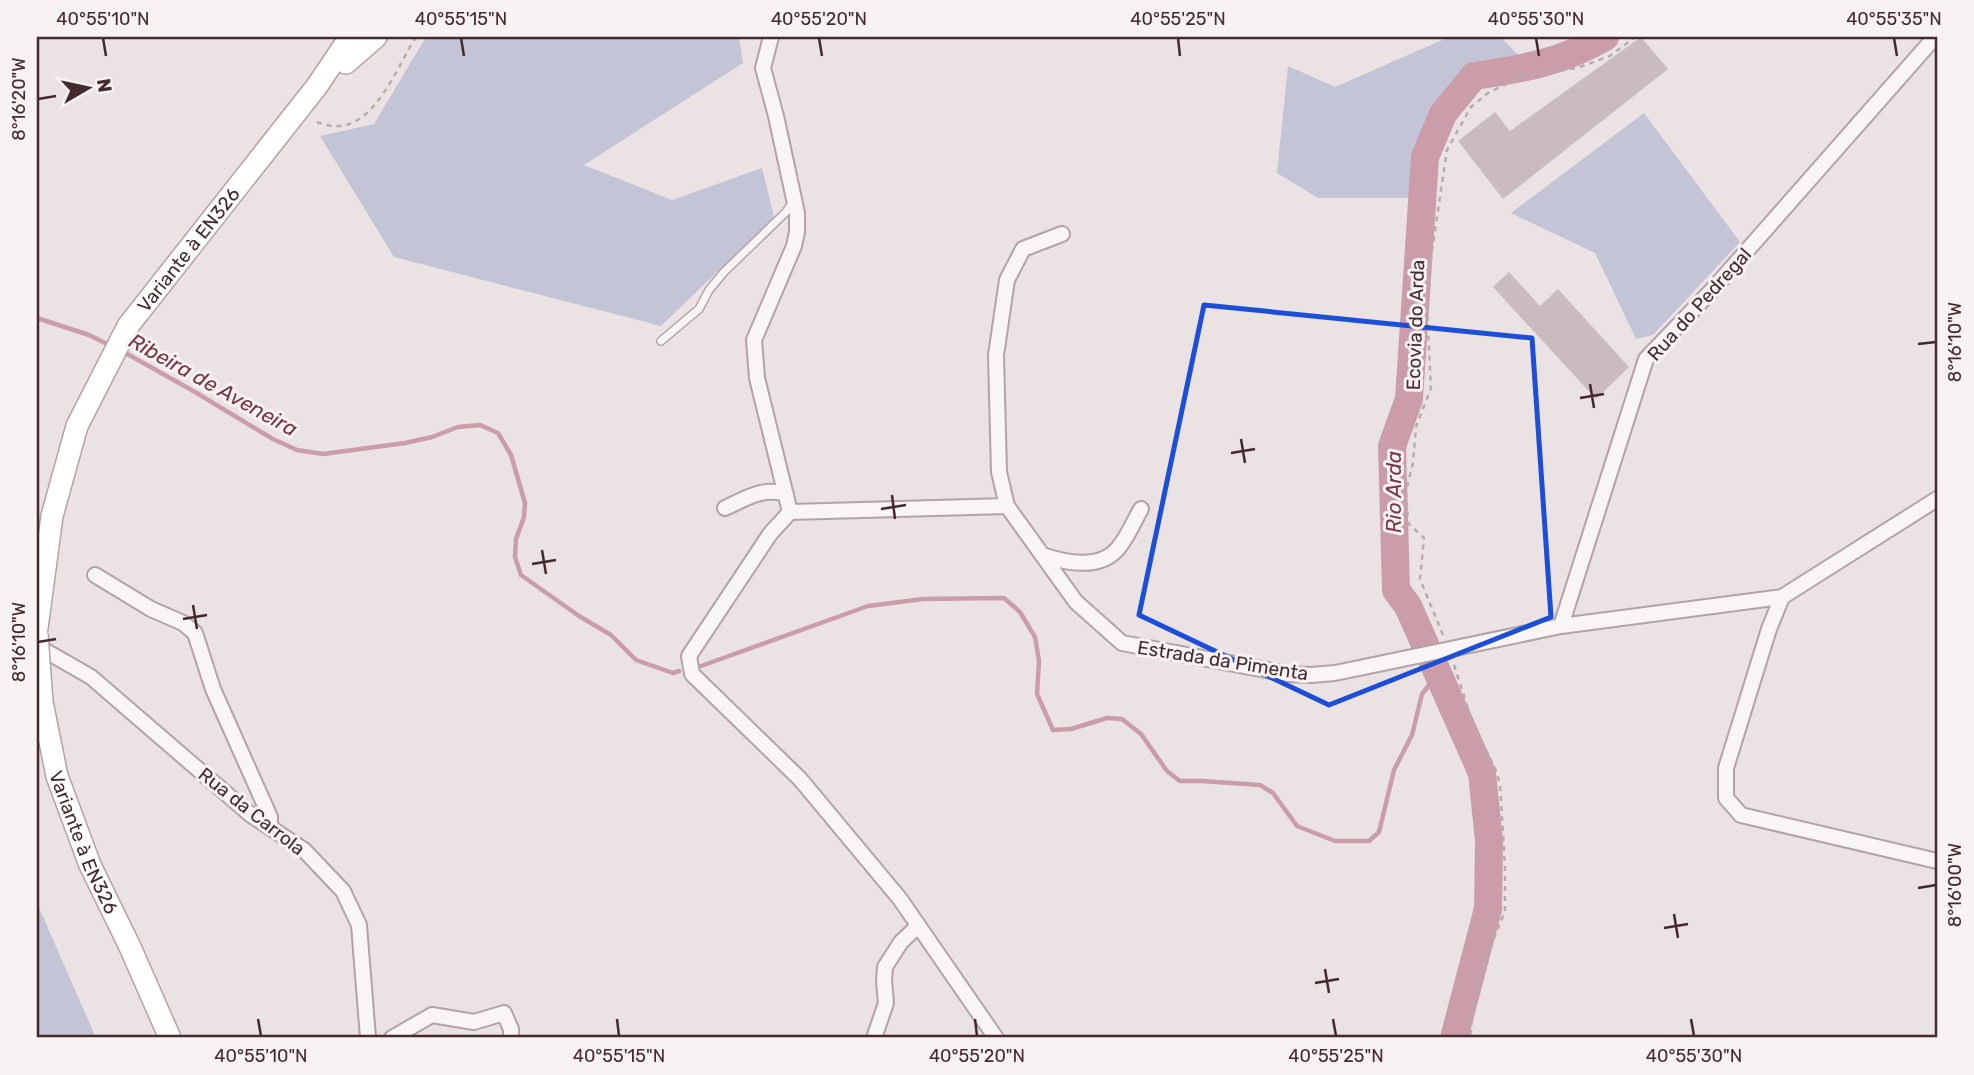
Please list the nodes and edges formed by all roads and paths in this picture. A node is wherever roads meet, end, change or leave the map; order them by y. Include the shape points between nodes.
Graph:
1 (350, 37) edge
2 (366, 37) edge
3 (376, 37) edge
4 (416, 37) edge
5 (771, 37) edge
6 (1635, 37) edge
7 (1935, 37) edge
8 (346, 63) junction
9 (317, 86) junction
10 (317, 122) dead end
11 (794, 199) junction
12 (1062, 234) dead end
13 (661, 341) dead end
14 (786, 494) junction
15 (1937, 499) edge
16 (1007, 506) junction
17 (725, 508) dead end
18 (1141, 509) dead end
19 (790, 512) junction
20 (1042, 555) junction
21 (95, 575) dead end
22 (1782, 597) junction
23 (1561, 626) junction
24 (37, 628) edge
25 (37, 634) edge
26 (37, 646) edge
27 (1447, 650) junction
28 (270, 828) junction
29 (1937, 861) edge
30 (918, 926) junction
31 (170, 1038) edge
32 (368, 1038) edge
33 (391, 1038) edge
34 (511, 1038) edge
35 (874, 1038) edge
36 (996, 1038) edge
37 (1470, 1038) edge

1 - 9 main road, Variante à EN326
2 - 8 main road, Variante à EN326
3 - 8 main road
4 - 10 path via 367,114 349,125
5 - 11 street via 763,68
6 - 27 path, Ecovia do Arda via 1609,56 1577,68 1522,76 1488,93 1471,107 1447,150 1426,290 1431,388 1416,427 1406,491 1408,523 1424,538 1420,579
7 - 23 street, Rua do Pedregal via 1646,359
8 - 9 main road, Variante à EN326
9 - 24 main road, Variante à EN326 via 128,326 78,426 52,516
11 - 13 lane via 724,272 699,309
11 - 14 street via 794,246 754,340 757,378
12 - 16 street via 1023,249 1007,280 996,355 999,472
14 - 17 street via 764,491
14 - 19 street
15 - 22 street, Estrada da Pimenta
16 - 19 street
16 - 20 street, Estrada da Pimenta
18 - 20 street via 1118,549 1101,560 1077,564
19 - 30 street via 770,534 689,656 692,674 800,779
20 - 27 street, Estrada da Pimenta via 1076,602 1122,643 1311,675
21 - 28 street via 195,633 213,689 270,817
22 - 23 street, Estrada da Pimenta
22 - 29 street via 1726,768 1726,798 1741,815
23 - 27 street, Estrada da Pimenta
25 - 31 main road, Variante à EN326, bridge via 42,702 58,776 90,865
26 - 28 street, Rua da Carrola via 91,677
27 - 37 path, Ecovia do Arda via 1500,784 1505,867 1505,911 1476,983
28 - 32 street, Rua da Carrola via 304,850 343,891 359,925
30 - 35 street via 885,967 886,1003
30 - 36 street
33 - 34 street via 432,1015 474,1022 504,1013

